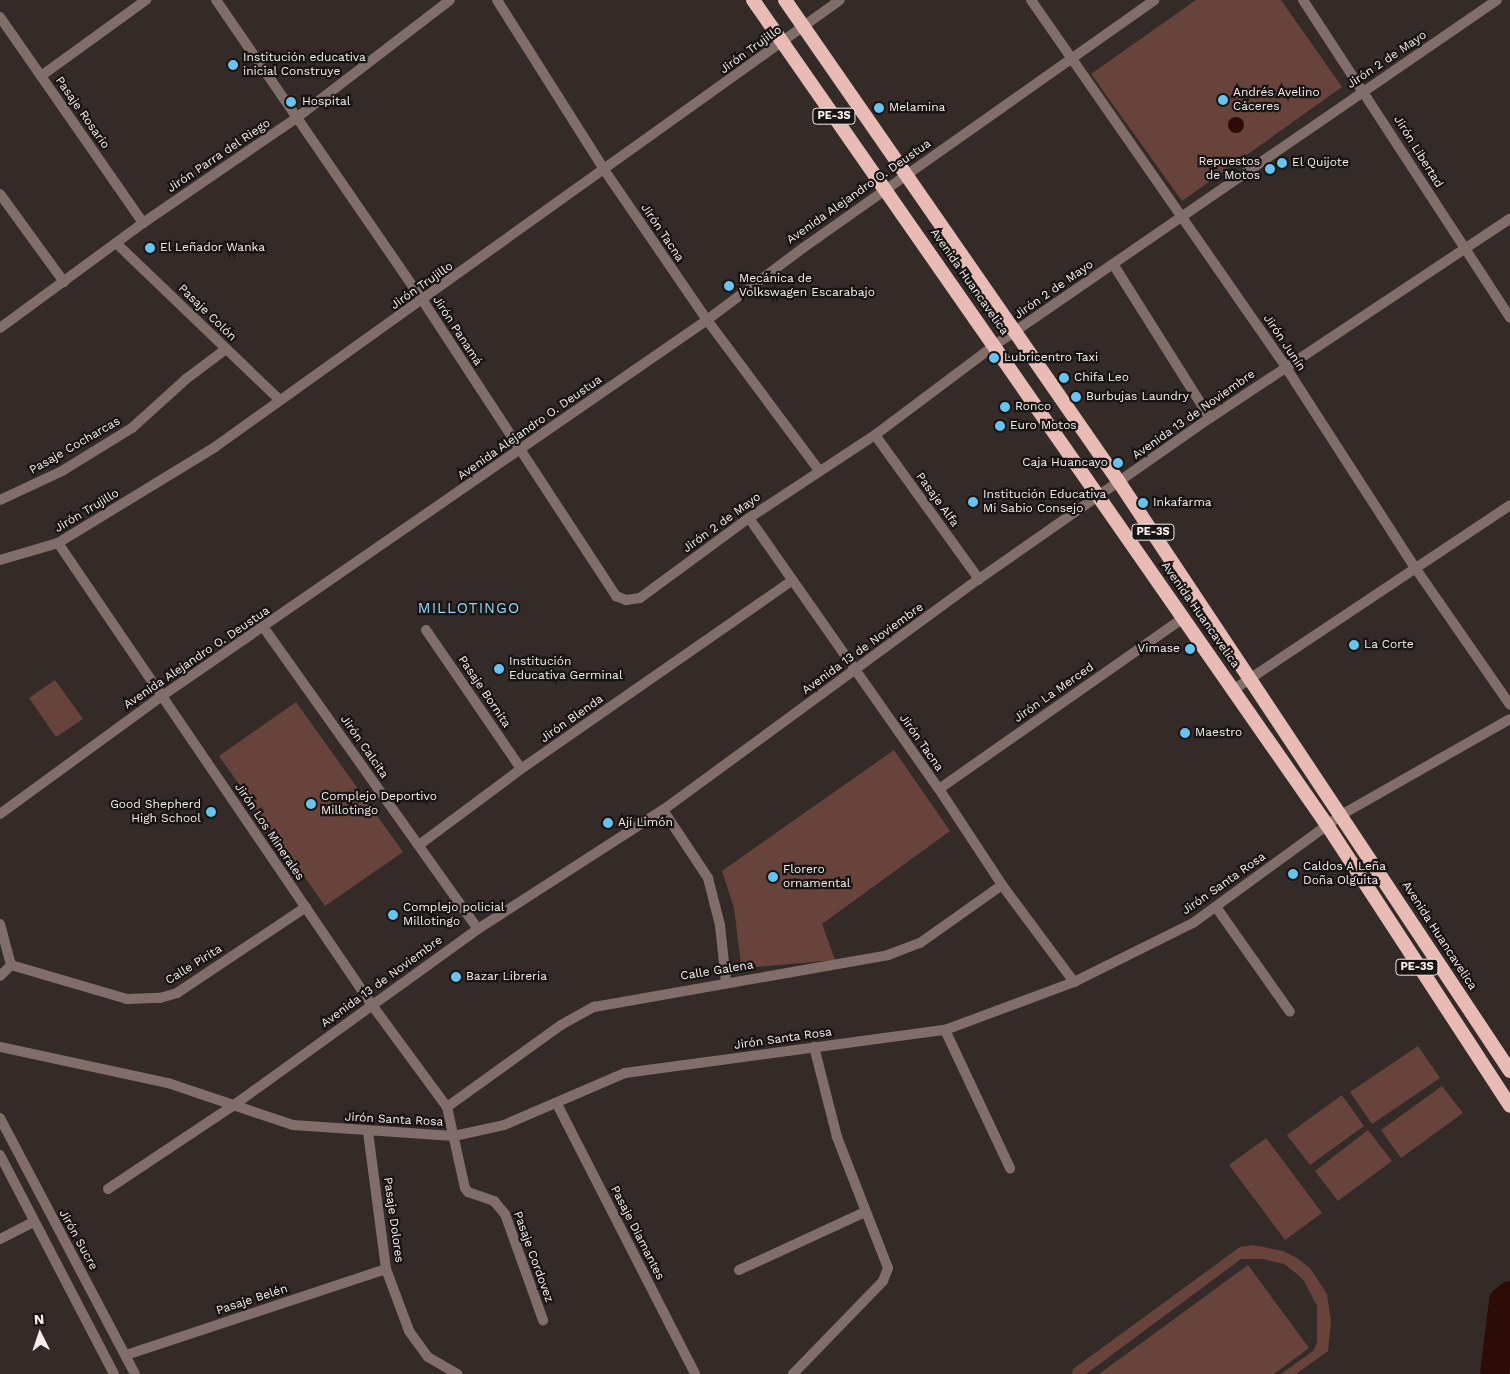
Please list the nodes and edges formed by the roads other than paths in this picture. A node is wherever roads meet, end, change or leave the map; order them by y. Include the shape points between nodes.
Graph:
1 (146, 0) edge
2 (216, 0) edge
3 (450, 0) edge
4 (497, 0) edge
5 (753, 0) edge
6 (785, 0) edge
7 (840, 0) edge
8 (1031, 0) edge
9 (1154, 0) edge
10 (1303, 0) edge
11 (1497, 0) edge
12 (0, 17) edge
13 (804, 27) junction
14 (4, 30) edge
15 (782, 43) junction
16 (1071, 58) junction
17 (41, 76) junction
18 (1365, 91) junction
19 (295, 119) junction
20 (604, 170) junction
21 (906, 174) junction
22 (885, 189) junction
23 (0, 194) edge
24 (1182, 217) junction
25 (1510, 219) edge
26 (143, 224) junction
27 (116, 243) junction
28 (1465, 251) junction
29 (1113, 264) junction
30 (64, 282) junction
31 (423, 301) junction
32 (1510, 317) edge
33 (707, 320) junction
34 (0, 328) edge
35 (1015, 332) junction
36 (995, 345) junction
37 (226, 349) junction
38 (1285, 366) junction
39 (280, 400) junction
40 (1210, 418) junction
41 (875, 435) junction
42 (520, 451) junction
43 (819, 470) junction
44 (1119, 482) junction
45 (1099, 496) junction
46 (0, 500) edge
47 (1510, 504) edge
48 (750, 518) junction
49 (58, 543) junction
50 (0, 560) edge
51 (1416, 569) junction
52 (979, 579) junction
53 (791, 581) junction
54 (626, 600) joint
55 (1184, 618) junction
56 (264, 628) junction
57 (426, 630) dead end
58 (855, 670) junction
59 (1250, 678) junction
60 (1233, 690) junction
61 (162, 696) junction
62 (1510, 706) edge
63 (1510, 720) edge
64 (521, 769) junction
65 (939, 789) junction
66 (663, 810) junction
67 (0, 814) edge
68 (1341, 815) junction
69 (1327, 826) junction
70 (419, 845) junction
71 (1002, 886) junction
72 (306, 907) junction
73 (1216, 907) junction
74 (0, 924) edge
75 (478, 929) junction
76 (11, 965) junction
77 (0, 976) edge
78 (726, 982) junction
79 (1074, 982) junction
80 (372, 1005) junction
81 (1290, 1012) dead end
82 (945, 1030) junction
83 (0, 1047) edge
84 (814, 1047) junction
85 (1510, 1072) edge
86 (557, 1104) junction
87 (234, 1105) junction
88 (448, 1106) junction
89 (1510, 1106) edge
90 (0, 1118) edge
91 (368, 1132) junction
92 (454, 1136) junction
93 (0, 1155) edge
94 (1010, 1168) dead end
95 (108, 1189) dead end
96 (865, 1212) junction
97 (34, 1222) junction
98 (0, 1239) edge
99 (386, 1269) junction
100 (739, 1270) dead end
101 (543, 1320) dead end
102 (126, 1355) junction
103 (114, 1374) edge
104 (136, 1374) edge
105 (457, 1374) edge
106 (695, 1374) edge
107 (793, 1374) edge

1 - 17 street
2 - 19 street, Jirón Panamá
3 - 19 street, Jirón Parra del Riego
4 - 20 street, Jirón Tacna
5 - 15 highway, Avenida Huancavelica / PE-3S
6 - 13 highway, Avenida Huancavelica / PE-3S
7 - 13 street, Jirón Trujillo
8 - 16 street, Jirón Junín
9 - 16 street, Avenida Alejandro O. Deustua
10 - 18 street, Jirón Libertad
11 - 18 street, Jirón 2 de Mayo
12 - 14 street, Pasaje Rosario
13 - 15 street, Jirón Trujillo
13 - 21 highway, Avenida Huancavelica / PE-3S
14 - 17 street, Pasaje Rosario
15 - 20 street, Jirón Trujillo
15 - 22 highway, Avenida Huancavelica / PE-3S
16 - 21 street, Avenida Alejandro O. Deustua
16 - 24 street, Jirón Junín
17 - 26 street, Pasaje Rosario
18 - 24 street, Jirón 2 de Mayo
18 - 28 street, Jirón Libertad
19 - 26 street, Jirón Parra del Riego
19 - 31 street, Jirón Panamá
20 - 31 street, Jirón Trujillo
20 - 33 street, Jirón Tacna
21 - 22 street, Avenida Alejandro O. Deustua
21 - 35 highway, Avenida Huancavelica / PE-3S
22 - 33 street, Avenida Alejandro O. Deustua
22 - 36 highway, Avenida Huancavelica / PE-3S
23 - 30 street
24 - 29 street, Jirón 2 de Mayo
24 - 38 street, Jirón Junín
25 - 28 street, Avenida 13 de Noviembre
26 - 27 street, Jirón Parra del Riego
27 - 30 street, Jirón Parra del Riego
27 - 37 street, Pasaje Colón
28 - 32 street, Jirón Libertad
28 - 38 street, Avenida 13 de Noviembre
29 - 35 street, Jirón 2 de Mayo
29 - 40 street
30 - 34 street, Jirón Parra del Riego
31 - 39 street, Jirón Trujillo
31 - 42 street, Jirón Panamá
33 - 42 street, Avenida Alejandro O. Deustua
33 - 43 street, Jirón Tacna
35 - 36 street, Jirón 2 de Mayo
35 - 44 highway, Avenida Huancavelica / PE-3S
36 - 41 street, Jirón 2 de Mayo
36 - 45 highway, Avenida Huancavelica / PE-3S
37 - 39 street, Pasaje Colón
37 - 46 street, Pasaje Cocharcas via 186,379 132,428 62,471
38 - 40 street, Avenida 13 de Noviembre
38 - 51 street, Jirón Junín
39 - 49 street, Jirón Trujillo via 215,447
40 - 44 street, Avenida 13 de Noviembre
41 - 43 street, Jirón 2 de Mayo
41 - 52 street, Pasaje Alfa
42 - 54 street, Jirón Panamá via 616,596
42 - 56 street, Avenida Alejandro O. Deustua
43 - 48 street, Jirón 2 de Mayo
44 - 45 street, Avenida 13 de Noviembre
44 - 59 highway, Avenida Huancavelica / PE-3S
45 - 52 street, Avenida 13 de Noviembre
45 - 55 highway, Avenida Huancavelica / PE-3S
47 - 51 street
48 - 53 street, Jirón Tacna
48 - 54 street, Jirón 2 de Mayo via 640,598
49 - 50 street, Jirón Trujillo
49 - 61 street, Jirón Los Minerales
51 - 59 street via 1323,627
51 - 62 street, Jirón Junín
52 - 58 street, Avenida 13 de Noviembre
53 - 58 street, Jirón Tacna
53 - 64 street, Jirón Blenda
55 - 60 highway, Avenida Huancavelica / PE-3S
55 - 65 street, Jirón La Merced
56 - 61 street, Avenida Alejandro O. Deustua
56 - 70 street, Jirón Calcita
57 - 64 street, Pasaje Bornita
58 - 65 street, Jirón Tacna
58 - 66 street, Avenida 13 de Noviembre
59 - 60 street
59 - 68 highway, Avenida Huancavelica / PE-3S
60 - 69 highway, Avenida Huancavelica / PE-3S
61 - 67 street, Avenida Alejandro O. Deustua
61 - 72 street, Jirón Los Minerales
63 - 68 street, Jirón Santa Rosa
64 - 70 street, Jirón Blenda
65 - 71 street, Jirón Tacna
66 - 75 street, Avenida 13 de Noviembre
66 - 78 street via 708,878 720,924
68 - 69 street, Jirón Santa Rosa
68 - 85 highway, Avenida Huancavelica / PE-3S
69 - 73 street, Jirón Santa Rosa
69 - 89 highway, Avenida Huancavelica / PE-3S
70 - 75 street, Jirón Calcita
71 - 78 street, Calle Galena via 908,949
71 - 79 street, Jirón Tacna
72 - 76 street, Calle Pirita via 177,993 160,998 127,999
72 - 80 street, Jirón Los Minerales
73 - 79 street, Jirón Santa Rosa via 1194,923
73 - 81 street
74 - 76 street
75 - 80 street, Avenida 13 de Noviembre
76 - 77 street
78 - 88 street, Calle Galena via 594,1007 561,1025
79 - 82 street, Jirón Santa Rosa
80 - 87 street, Avenida 13 de Noviembre
80 - 88 street, Jirón Los Minerales
82 - 84 street, Jirón Santa Rosa
82 - 94 street
83 - 87 street, Jirón Santa Rosa via 168,1083
84 - 86 street, Jirón Santa Rosa via 625,1073
84 - 96 street via 837,1138
86 - 92 street, Jirón Santa Rosa via 504,1125
86 - 106 street, Pasaje Diamantes
87 - 91 street, Jirón Santa Rosa via 293,1125
87 - 95 street, Avenida 13 de Noviembre
88 - 92 street, Jirón Los Minerales
90 - 102 street, Jirón Sucre
91 - 92 street, Jirón Santa Rosa
91 - 99 street, Pasaje Dolores
92 - 101 street, Pasaje Cordovez via 465,1188 494,1202 505,1214
93 - 97 street
96 - 100 street
96 - 107 street via 887,1261 887,1274
97 - 98 street
97 - 103 street
99 - 102 street, Pasaje Belén
99 - 105 street, Pasaje Dolores via 409,1331 418,1345 428,1357
102 - 104 street, Jirón Sucre

